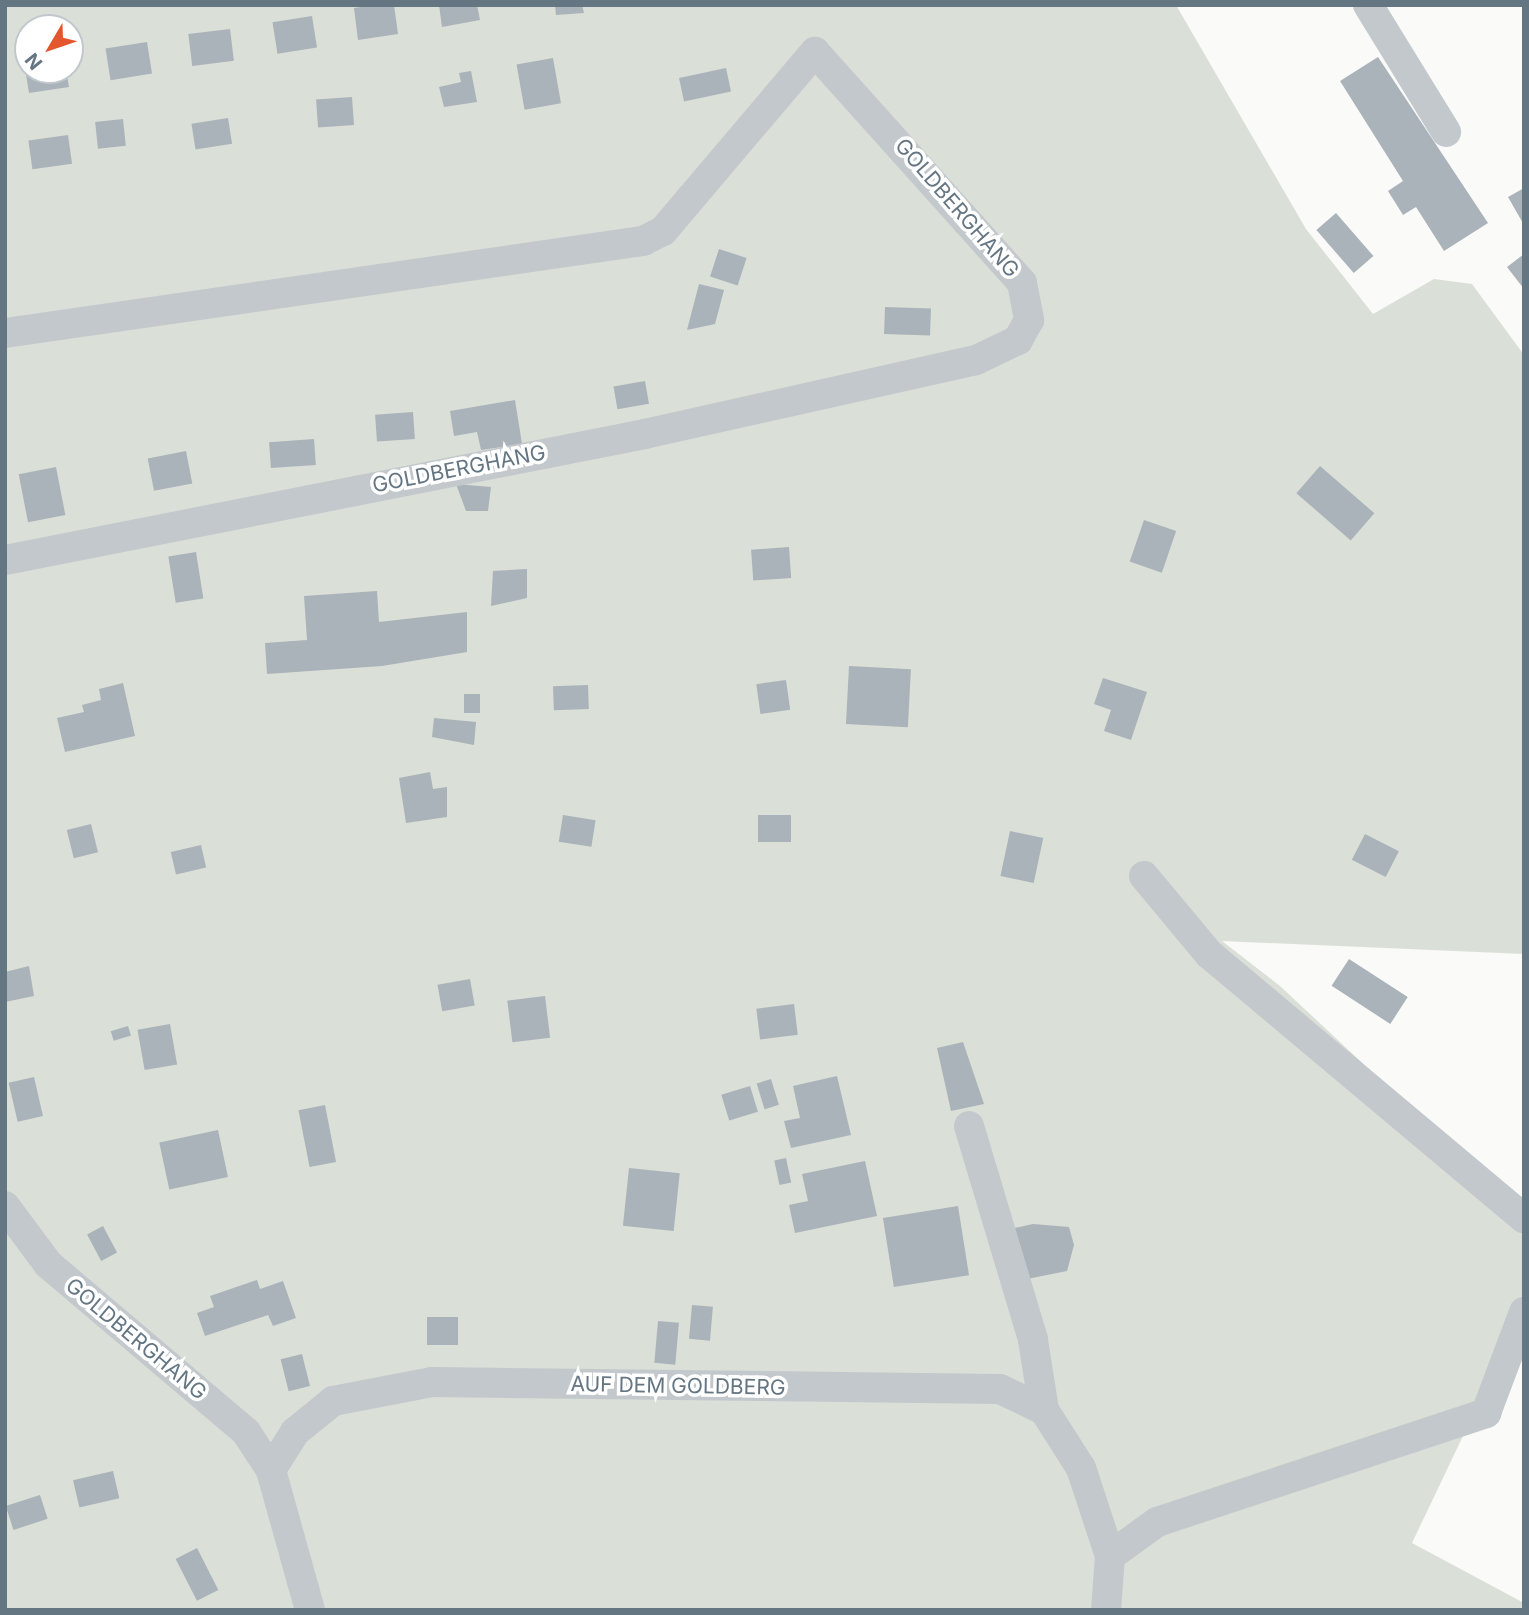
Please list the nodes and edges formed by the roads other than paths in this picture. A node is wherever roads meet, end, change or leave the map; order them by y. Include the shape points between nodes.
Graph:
1 (1368, 5) edge
2 (1446, 132) dead end
3 (5, 334) edge
4 (5, 559) edge
5 (1144, 876) dead end
6 (969, 1126) dead end
7 (5, 1206) edge
8 (1524, 1218) edge
9 (1524, 1312) edge
10 (1044, 1409) junction
11 (271, 1470) junction
12 (1110, 1556) junction
13 (310, 1610) edge
14 (1106, 1610) edge

1 - 2 lane
3 - 4 lane, GOLDBERGHANG via 643,241 663,231 815,52 1022,283 1030,320 1018,340 976,360 645,434
5 - 8 lane via 1209,954
6 - 10 lane via 1032,1340
7 - 11 lane, GOLDBERGHANG via 48,1264 246,1432
9 - 12 lane via 1486,1413 1157,1522
10 - 11 lane, AUF DEM GOLDBERG via 1000,1389 432,1382 333,1401 295,1432
10 - 12 lane via 1082,1468
11 - 13 lane
12 - 14 lane

